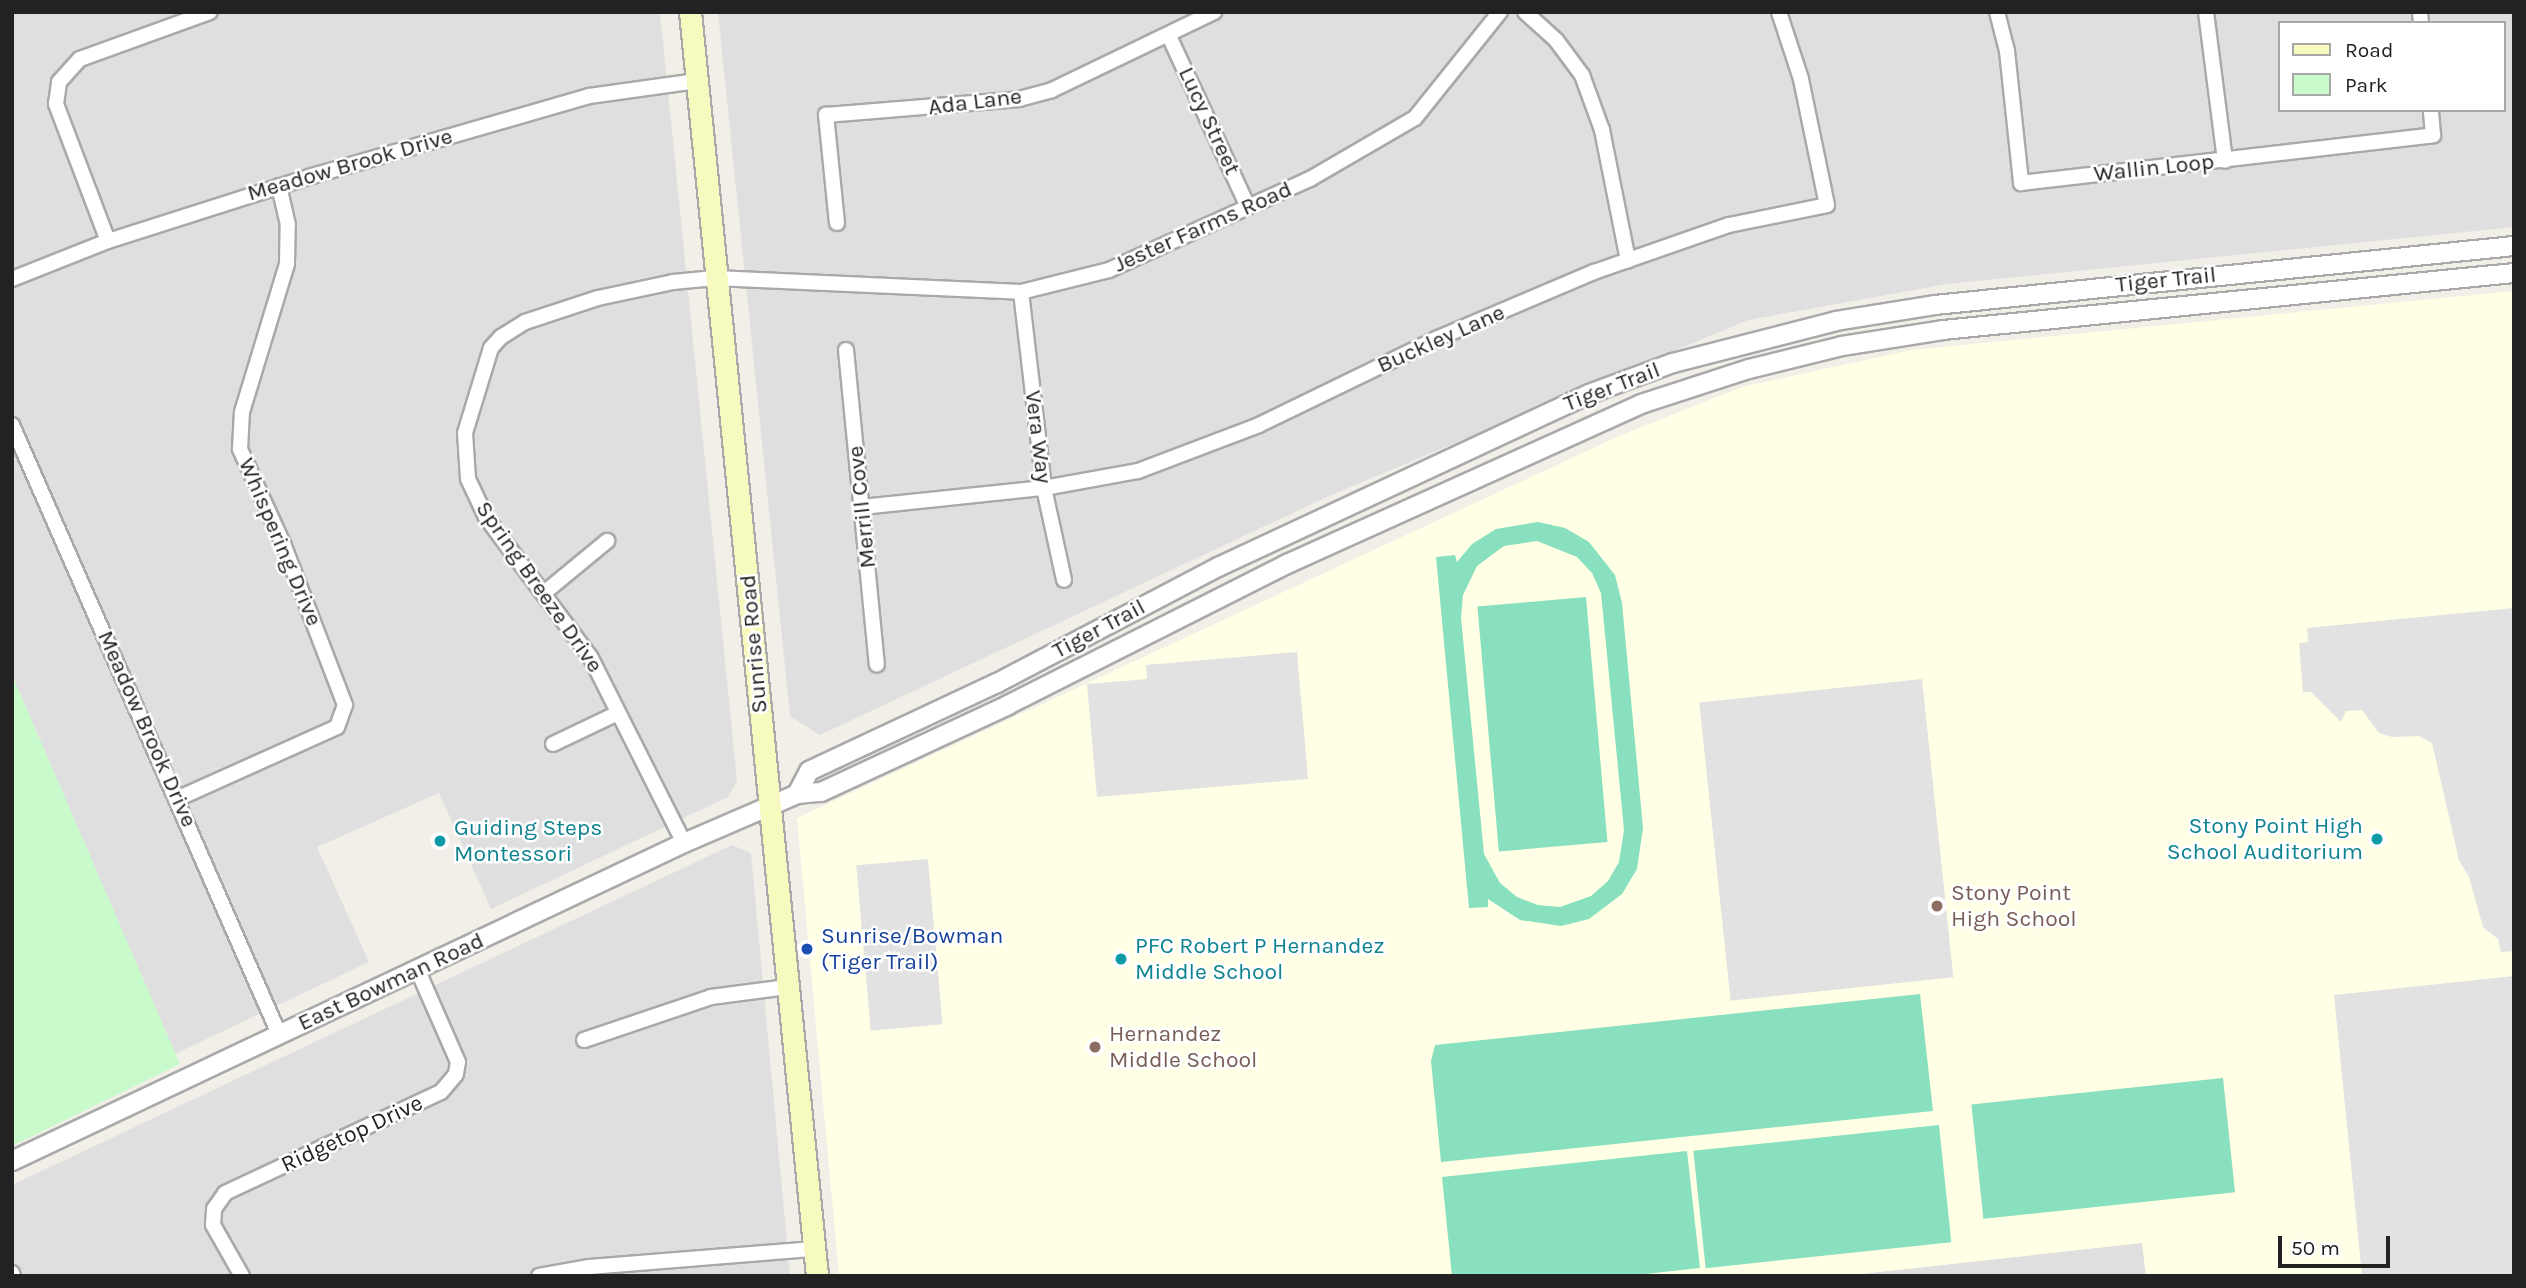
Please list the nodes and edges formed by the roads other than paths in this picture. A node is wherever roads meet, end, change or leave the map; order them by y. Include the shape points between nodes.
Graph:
1 (210, 12) edge
2 (690, 12) edge
3 (1214, 12) edge
4 (1500, 12) edge
5 (1525, 12) edge
6 (1779, 12) edge
7 (1997, 12) edge
8 (2206, 12) edge
9 (1169, 36) junction
10 (696, 81) junction
11 (2431, 112) edge
12 (2225, 161) junction
13 (279, 186) junction
14 (1248, 207) junction
15 (837, 223) dead end
16 (108, 241) junction
17 (2514, 246) edge
18 (1628, 260) junction
19 (2514, 273) edge
20 (716, 278) junction
21 (12, 279) edge
22 (1021, 292) junction
23 (846, 350) dead end
24 (12, 425) edge
25 (1044, 488) junction
26 (862, 507) junction
27 (607, 541) dead end
28 (1064, 580) dead end
29 (544, 593) junction
30 (877, 664) dead end
31 (618, 713) junction
32 (553, 744) dead end
33 (797, 794) junction
34 (179, 798) junction
35 (770, 805) junction
36 (684, 843) junction
37 (418, 971) junction
38 (788, 987) junction
39 (279, 1034) junction
40 (584, 1040) dead end
41 (12, 1161) edge
42 (814, 1249) junction
43 (680, 1268) edge
44 (242, 1276) edge
45 (539, 1276) edge
46 (817, 1276) edge

1 - 16 street via 80,59 59,82 56,104
2 - 10 main road, Sunrise Road
3 - 9 street, Ada Lane
4 - 14 street, Jester Farms Road via 1415,118 1357,154
5 - 18 street via 1556,40 1582,75 1602,130
6 - 18 street, Buckley Lane via 1801,79 1827,205 1729,225
7 - 12 street, Wallin Loop via 2007,51 2021,183
8 - 12 street
9 - 14 street, Lucy Street
9 - 15 street, Ada Lane via 1052,90 1018,100 826,115
10 - 13 street, Meadow Brook Drive via 589,96
10 - 20 main road, Sunrise Road
11 - 12 street, Wallin Loop via 2433,135
13 - 16 street, Meadow Brook Drive
13 - 34 street, Whispering Drive via 288,225 287,264 242,412 240,449 289,558 345,705 337,727
14 - 22 street, Jester Farms Road via 1109,270
16 - 21 street, Meadow Brook Drive
17 - 33 street, Tiger Trail via 1935,305 1836,321 1673,363 1589,394 1219,567 997,683 809,771
18 - 25 street, Buckley Lane via 1436,339 1197,451 1138,471
19 - 33 street, Tiger Trail via 1943,330 1842,346 1749,369 1587,425 1287,564 1008,705 821,792
20 - 22 street, Jester Farms Road
20 - 29 street, Spring Breeze Drive via 598,298 525,322 491,348 465,433 465,470 486,517
20 - 35 main road, Sunrise Road
22 - 25 street, Vera Way
23 - 26 street, Merrill Cove
24 - 34 street, Meadow Brook Drive
25 - 26 street, Buckley Lane
25 - 28 street, Vera Way
26 - 30 street, Merrill Cove
27 - 29 street
29 - 31 street, Spring Breeze Drive via 590,658
31 - 32 street
31 - 36 street, Spring Breeze Drive
33 - 35 street, Tiger Trail
34 - 39 street, Meadow Brook Drive
35 - 36 street, East Bowman Road
35 - 38 main road, Sunrise Road
36 - 37 street, East Bowman Road
37 - 39 street, East Bowman Road
37 - 44 street, Ridgetop Drive via 458,1062 456,1074 441,1092 225,1193 214,1209 213,1225
38 - 40 street via 711,997
38 - 42 main road, Sunrise Road
39 - 41 street, East Bowman Road
42 - 43 street
42 - 46 main road, Sunrise Road
43 - 45 street

